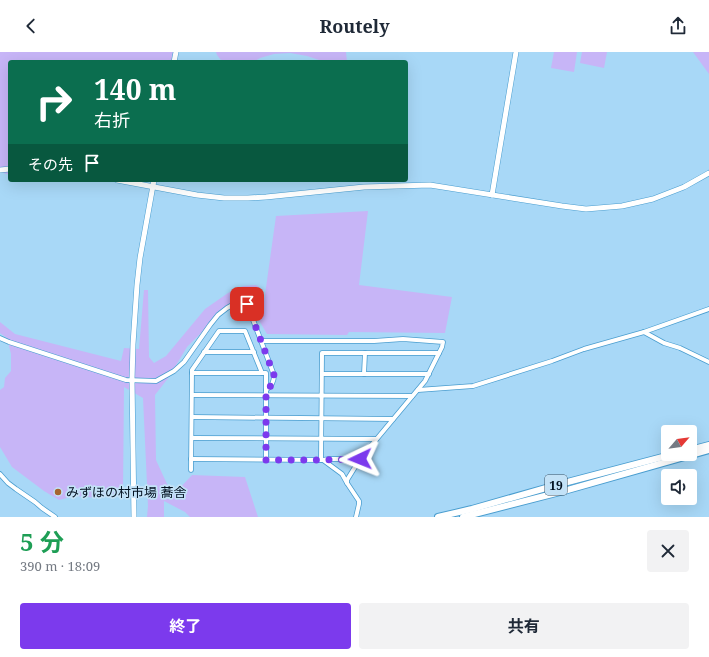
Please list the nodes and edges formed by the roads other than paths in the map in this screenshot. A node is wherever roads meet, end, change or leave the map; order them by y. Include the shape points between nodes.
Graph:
1 (516, 52) edge
2 (709, 173) edge
3 (127, 182) edge
4 (154, 182) edge
5 (153, 187) junction
6 (492, 195) junction
7 (709, 309) edge
8 (644, 332) junction
9 (0, 338) edge
10 (261, 341) junction
11 (204, 352) junction
12 (254, 352) junction
13 (365, 353) junction
14 (439, 353) junction
15 (709, 362) edge
16 (192, 373) junction
17 (262, 373) junction
18 (322, 374) junction
19 (364, 374) junction
20 (429, 374) junction
21 (132, 380) junction
22 (418, 390) junction
23 (266, 393) junction
24 (192, 395) junction
25 (322, 396) junction
26 (412, 396) junction
27 (192, 417) junction
28 (266, 418) junction
29 (321, 418) junction
30 (393, 419) junction
31 (192, 438) junction
32 (266, 438) junction
33 (321, 439) junction
34 (376, 439) junction
35 (709, 445) edge
36 (697, 448) edge
37 (709, 450) edge
38 (661, 457) edge
39 (191, 459) junction
40 (266, 460) junction
41 (322, 460) junction
42 (360, 460) junction
43 (191, 470) dead end
44 (0, 474) edge
45 (347, 483) junction
46 (55, 517) edge
47 (134, 517) edge
48 (356, 517) edge
49 (438, 517) edge
50 (463, 517) edge

1 - 6 street
2 - 6 street via 672,193 622,206 562,206
3 - 5 street
4 - 5 street
5 - 6 street via 224,198 266,197 364,186 402,185 430,185
5 - 21 street via 137,285
7 - 8 street
8 - 15 street
8 - 22 street via 473,386
9 - 21 street via 119,378
10 - 14 street via 403,339 443,342
10 - 21 street via 247,300 244,299 218,315 184,362 174,371 156,381
10 - 23 street via 274,378
11 - 12 street
11 - 12 street via 219,331 245,331
11 - 16 street
12 - 17 street
13 - 14 street
13 - 18 street via 322,353
13 - 19 street
14 - 20 street
16 - 17 street
16 - 24 street
17 - 23 street via 266,373
18 - 19 street
18 - 25 street
19 - 20 street
20 - 22 street
21 - 47 street
22 - 26 street
23 - 24 street
23 - 25 street
23 - 28 street
24 - 27 street
25 - 26 street
25 - 29 street
26 - 30 street
27 - 28 street
27 - 31 street
28 - 29 street
28 - 32 street
29 - 30 street
29 - 33 street
30 - 34 street
31 - 32 street
31 - 39 street
32 - 33 street
32 - 40 street
33 - 34 street
33 - 41 street
34 - 42 street
35 - 36 main road
37 - 50 main road, 19
38 - 49 main road, 19
39 - 40 street
39 - 43 street
40 - 41 street
41 - 42 street
41 - 45 street via 342,474
42 - 45 street
44 - 46 street via 16,490
45 - 48 street via 359,501

